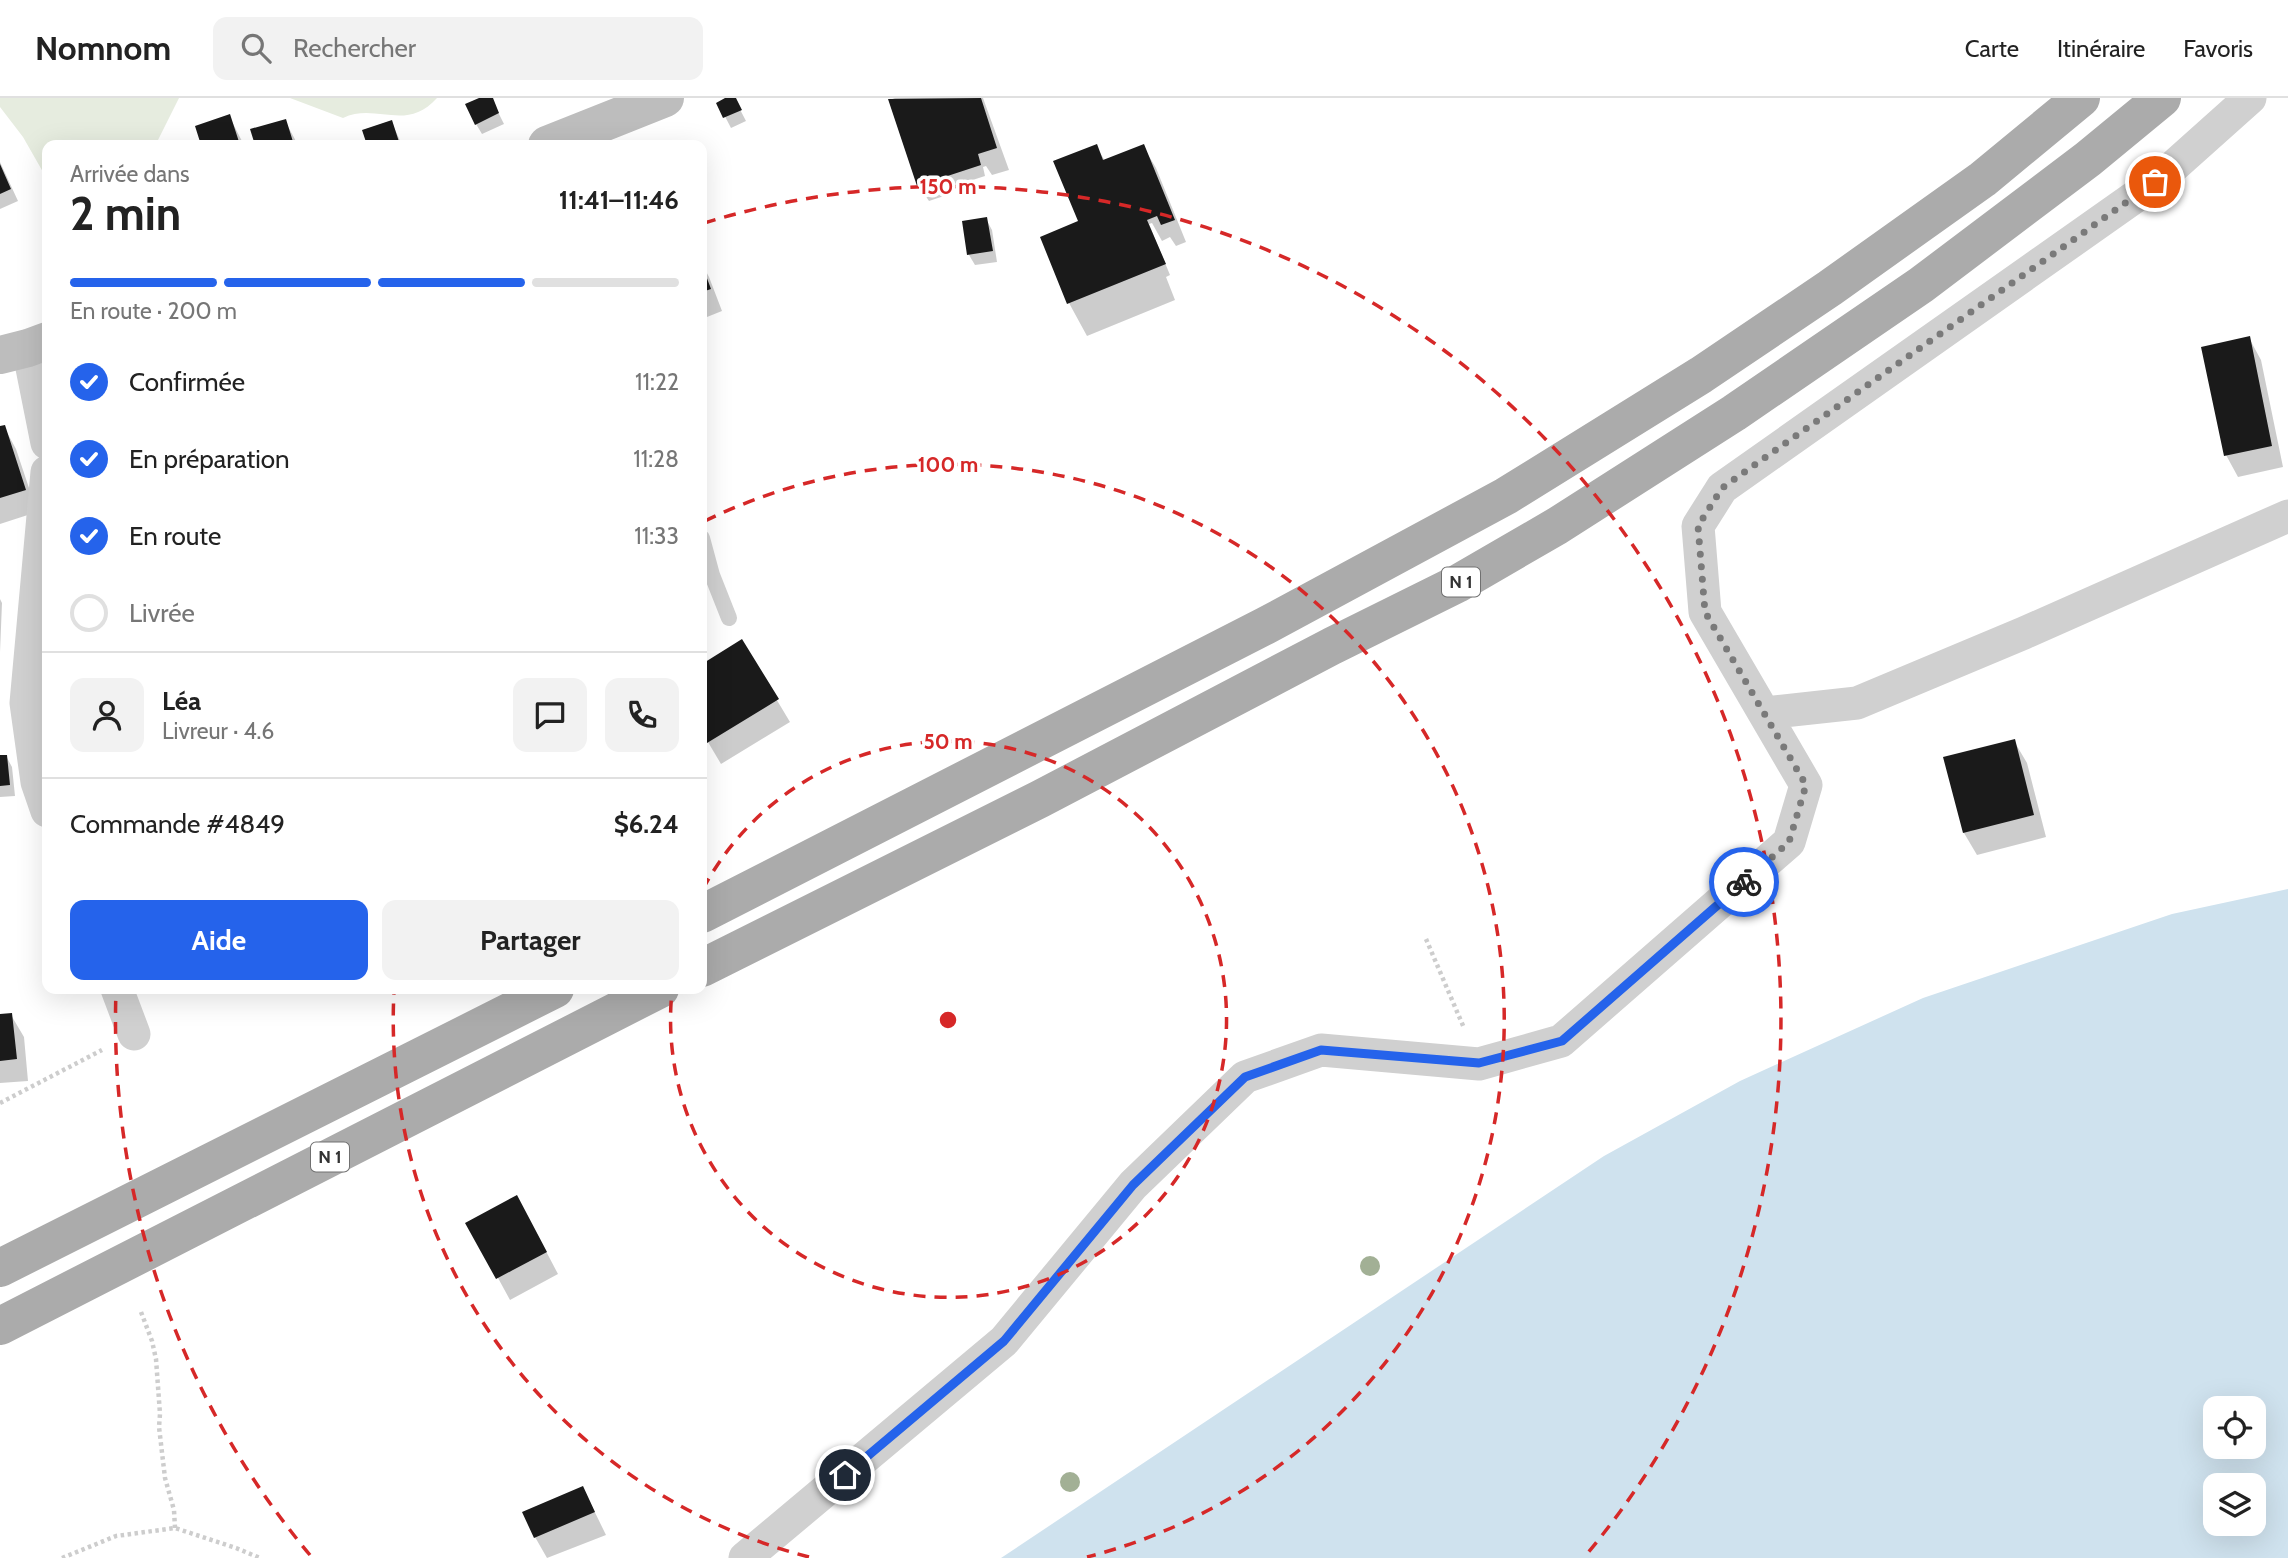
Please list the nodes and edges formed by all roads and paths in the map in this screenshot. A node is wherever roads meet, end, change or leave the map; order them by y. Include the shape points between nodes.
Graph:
1 (665, 98) edge
2 (2081, 98) edge
3 (2161, 98) edge
4 (2250, 98) edge
5 (564, 140) edge
6 (25, 348) edge
7 (42, 421) edge
8 (2288, 516) edge
9 (42, 527) edge
10 (707, 556) edge
11 (729, 618) dead end
12 (1765, 713) junction
13 (42, 796) edge
14 (707, 911) edge
15 (1426, 939) dead end
16 (707, 966) edge
17 (119, 994) edge
18 (545, 994) edge
19 (650, 994) edge
20 (134, 1034) joint
21 (1479, 1063) junction
22 (0, 1103) edge
23 (0, 1268) edge
24 (141, 1312) dead end
25 (0, 1326) edge
26 (176, 1528) junction
27 (62, 1558) edge
28 (260, 1558) edge
29 (745, 1558) edge

1 - 5 main road
2 - 14 main road via 1983,179 1830,288 1506,496 1265,626
3 - 16 main road, N 1 via 2088,159 1890,306 1557,526 1457,584
4 - 12 street via 2155,182 1722,488 1698,526 1705,612
6 - 7 street
8 - 12 street via 1857,703
9 - 13 street via 26,703
10 - 11 lane
12 - 21 street via 1806,785 1789,842 1562,1041
15 - 21 path
17 - 20 street
18 - 23 main road, N 1
19 - 25 main road, N 1
20 - 22 path
21 - 29 street via 1321,1050 1245,1077 1133,1185 1004,1341
24 - 26 path via 156,1359 165,1478
26 - 27 path via 116,1536
26 - 28 path

